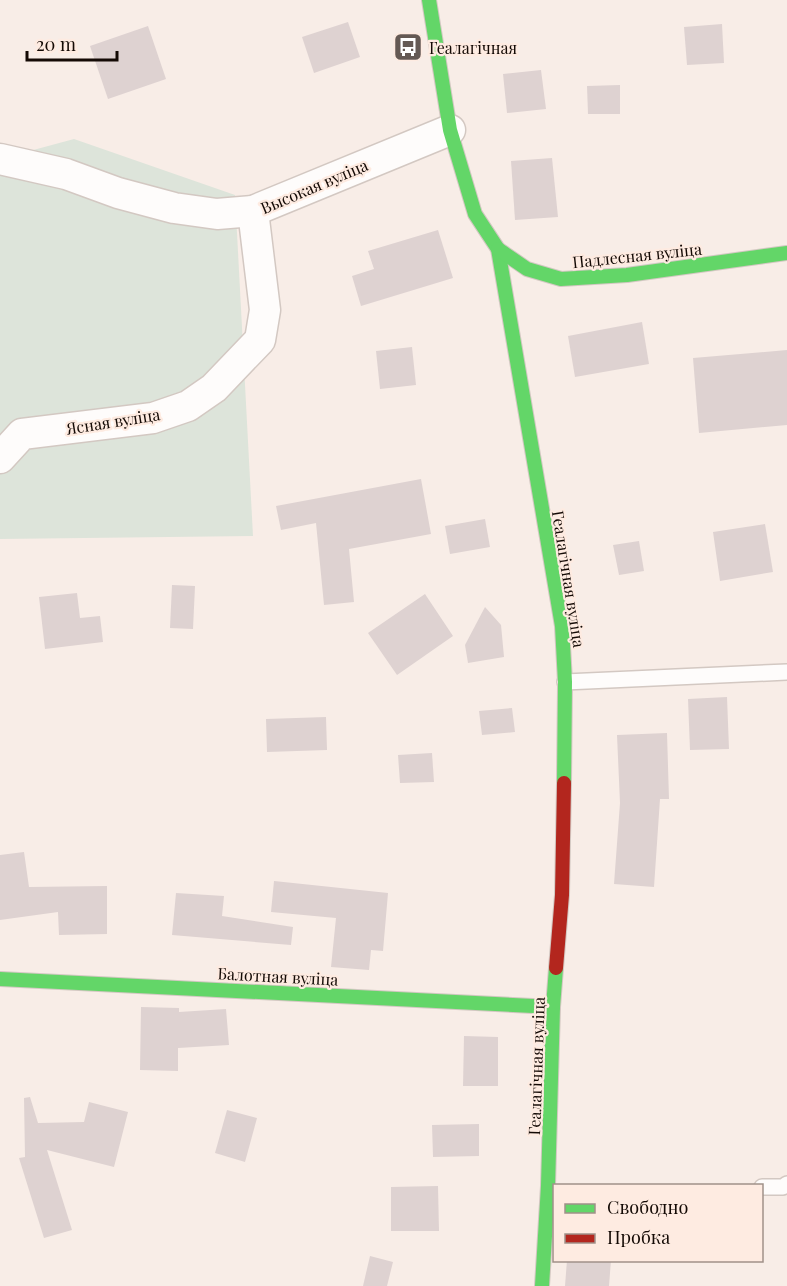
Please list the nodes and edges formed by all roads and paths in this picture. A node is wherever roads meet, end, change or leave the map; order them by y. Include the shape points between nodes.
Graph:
1 (429, 0) edge
2 (450, 130) junction
3 (0, 159) edge
4 (253, 211) junction
5 (498, 249) junction
6 (787, 253) edge
7 (0, 459) edge
8 (787, 672) edge
9 (565, 682) junction
10 (0, 979) edge
11 (553, 1007) junction
12 (787, 1184) edge
13 (551, 1186) edge
14 (763, 1187) edge
15 (542, 1286) edge

1 - 2 street, Геалагічная вуліца
2 - 4 street, Высокая вуліца
2 - 5 street, Геалагічная вуліца via 476,214
3 - 4 street, Высокая вуліца via 66,174 174,208 217,214
4 - 7 street, Ясная вуліца via 265,310 260,340 214,388 188,406 153,418 22,434
5 - 6 street, Падлесная вуліца via 527,269 561,279 627,275
5 - 9 street, Геалагічная вуліца via 562,626
8 - 9 lane
9 - 11 street, Геалагічная вуліца via 562,895
10 - 11 street, Балотная вуліца
11 - 13 street, Геалагічная вуліца
12 - 14 lane
13 - 15 street, Геалагічная вуліца

